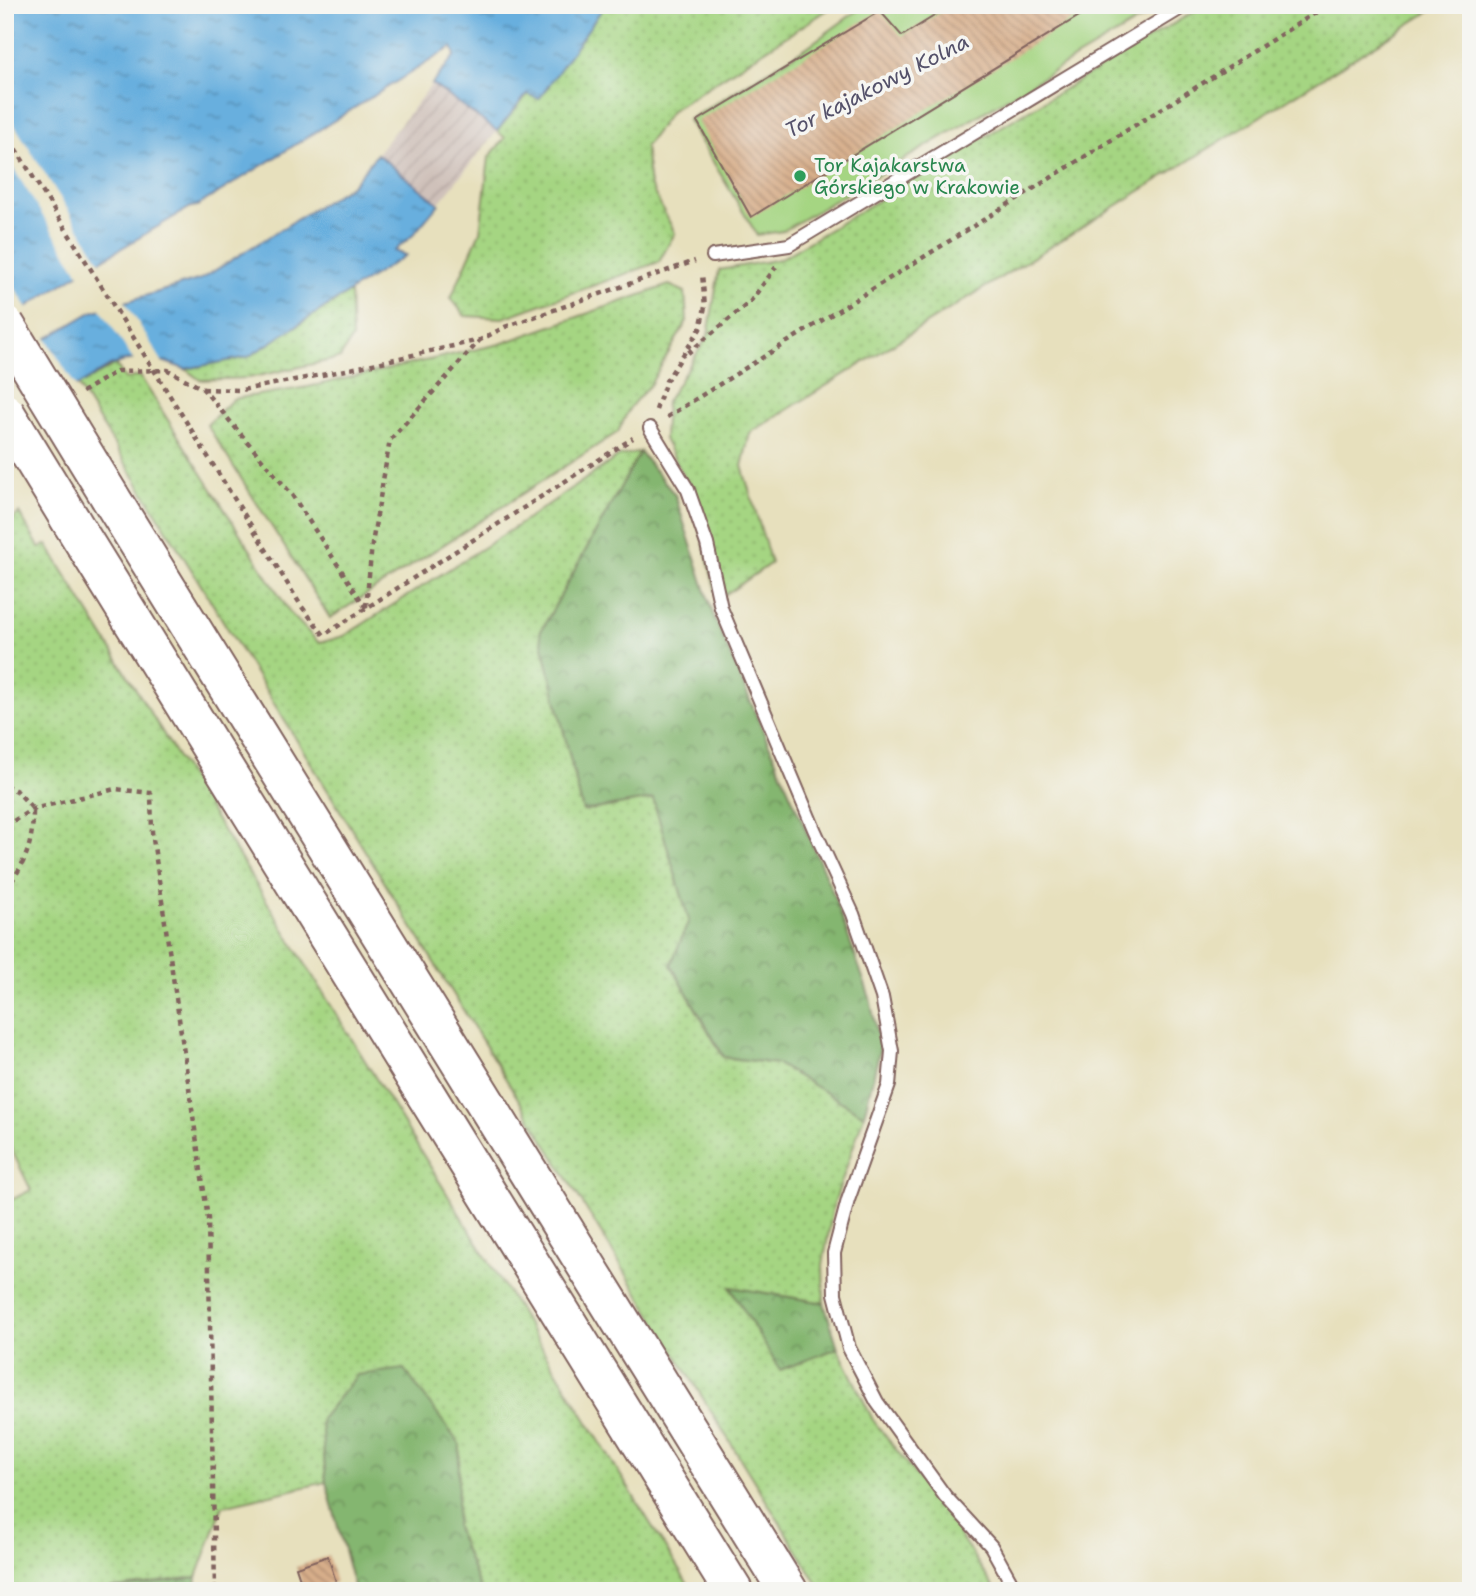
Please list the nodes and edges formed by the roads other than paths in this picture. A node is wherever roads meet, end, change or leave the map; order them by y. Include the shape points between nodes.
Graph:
1 (1186, 5) edge
2 (707, 258) road end
3 (5, 325) edge
4 (5, 414) edge
5 (650, 428) road end
6 (733, 1591) edge
7 (788, 1591) edge
8 (1016, 1591) edge

1 - 2 lane via 789,245
3 - 7 highway, bridge
4 - 6 highway, bridge
5 - 8 lane via 688,490 707,544 721,608 853,914 882,997 892,1051 889,1085 834,1253 835,1294 849,1348 877,1402 945,1496 991,1546

